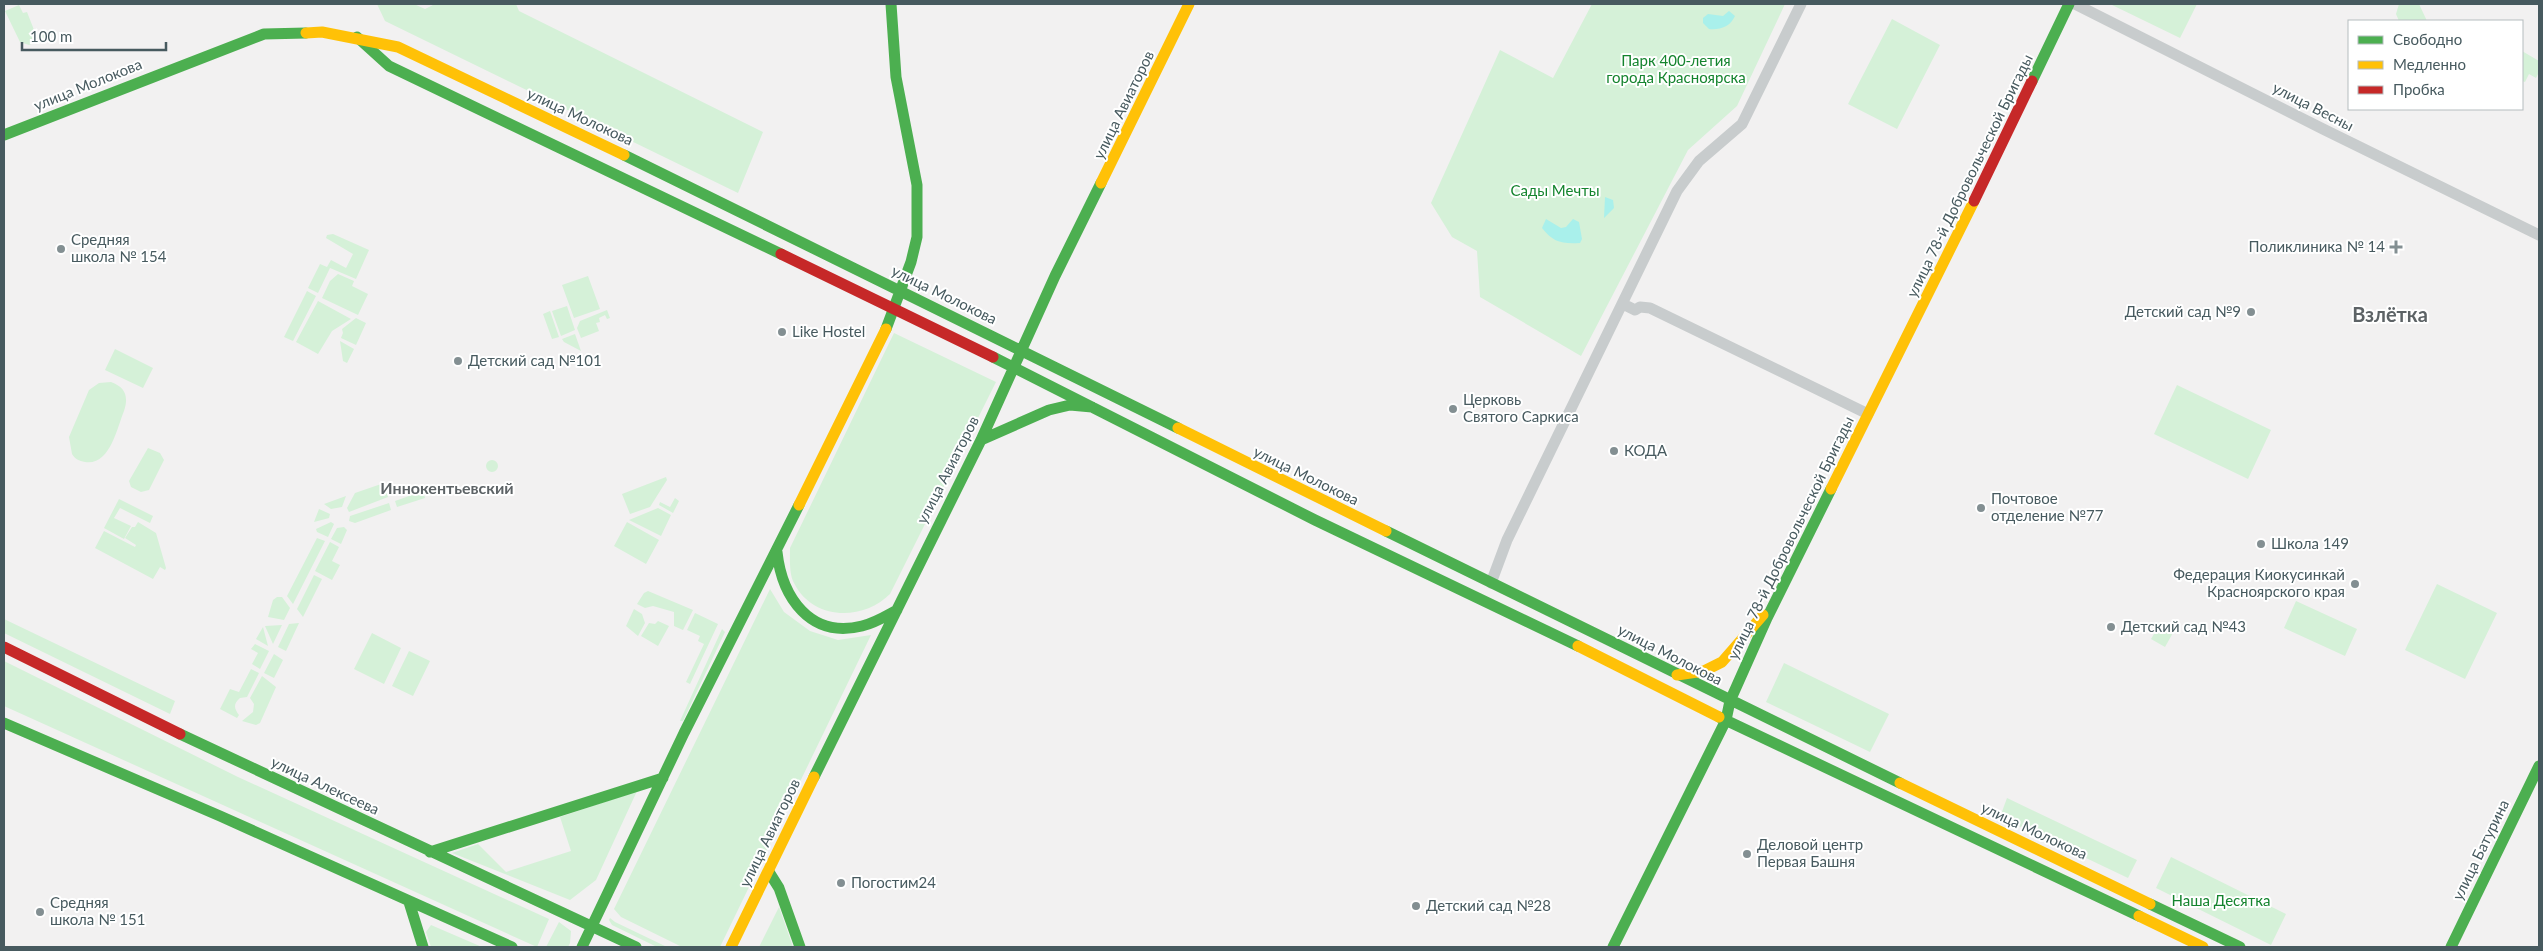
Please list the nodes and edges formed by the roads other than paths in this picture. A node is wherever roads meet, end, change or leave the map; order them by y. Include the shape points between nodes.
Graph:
1 (890, 4) edge
2 (1189, 4) edge
3 (1801, 4) edge
4 (2069, 4) edge
5 (2075, 4) edge
6 (357, 37) junction
7 (4, 135) edge
8 (2539, 235) edge
9 (901, 290) junction
10 (1622, 304) junction
11 (893, 308) junction
12 (1022, 350) junction
13 (1014, 368) junction
14 (1092, 407) junction
15 (1868, 414) junction
16 (981, 440) junction
17 (777, 551) junction
18 (1490, 583) junction
19 (1777, 598) junction
20 (897, 610) junction
21 (4, 647) edge
22 (1677, 675) junction
23 (1730, 701) junction
24 (1726, 720) junction
25 (4, 723) edge
26 (2539, 766) edge
27 (663, 778) junction
28 (430, 852) junction
29 (769, 872) junction
30 (409, 902) junction
31 (591, 927) junction
32 (423, 947) edge
33 (512, 947) edge
34 (582, 947) edge
35 (636, 947) edge
36 (731, 947) edge
37 (800, 947) edge
38 (1613, 947) edge
39 (2203, 947) edge
40 (2240, 947) edge
41 (2451, 947) edge

1 - 9 main road via 896,77 917,185 917,237
2 - 12 main road, улица Авиаторов
3 - 10 street via 1742,124 1700,162 1677,191
4 - 15 main road, улица 78-й Добровольческой Бригады
5 - 8 street, улица Весны
6 - 7 main road, улица Молокова via 322,32 264,34
6 - 9 main road, улица Молокова via 398,47
6 - 11 main road via 389,66
9 - 11 main road
9 - 12 main road, улица Молокова
10 - 15 street, улица 78-й Добровольческой Бригады via 1635,310 1650,308
10 - 18 street via 1507,540
11 - 13 main road
11 - 17 main road
12 - 13 main road, улица Авиаторов
12 - 18 main road, улица Молокова
13 - 14 main road
13 - 16 main road, улица Авиаторов
14 - 16 main road via 1070,405 1050,410
14 - 24 main road via 1315,520
15 - 19 main road, улица 78-й Добровольческой Бригады
16 - 20 main road, улица Авиаторов
17 - 20 main road via 777,567 783,586 794,606 812,620 832,628 859,627
17 - 27 main road
18 - 22 main road, улица Молокова
19 - 22 main road via 1722,662 1704,671
19 - 23 main road, улица 78-й Добровольческой Бригады
20 - 29 main road, улица Авиаторов
21 - 28 main road, улица Алексеева
22 - 23 main road, улица Молокова
23 - 24 main road, улица 78-й Добровольческой Бригады
23 - 40 main road, улица Молокова
24 - 38 main road, улица 78-й Добровольческой Бригады
24 - 39 main road
25 - 30 main road
26 - 41 main road, улица Батурина
27 - 28 main road
27 - 31 main road
28 - 31 main road, улица Алексеева
29 - 36 main road, улица Авиаторов
29 - 37 main road via 779,888
30 - 32 main road
30 - 33 main road
31 - 34 main road
31 - 35 main road, улица Алексеева

